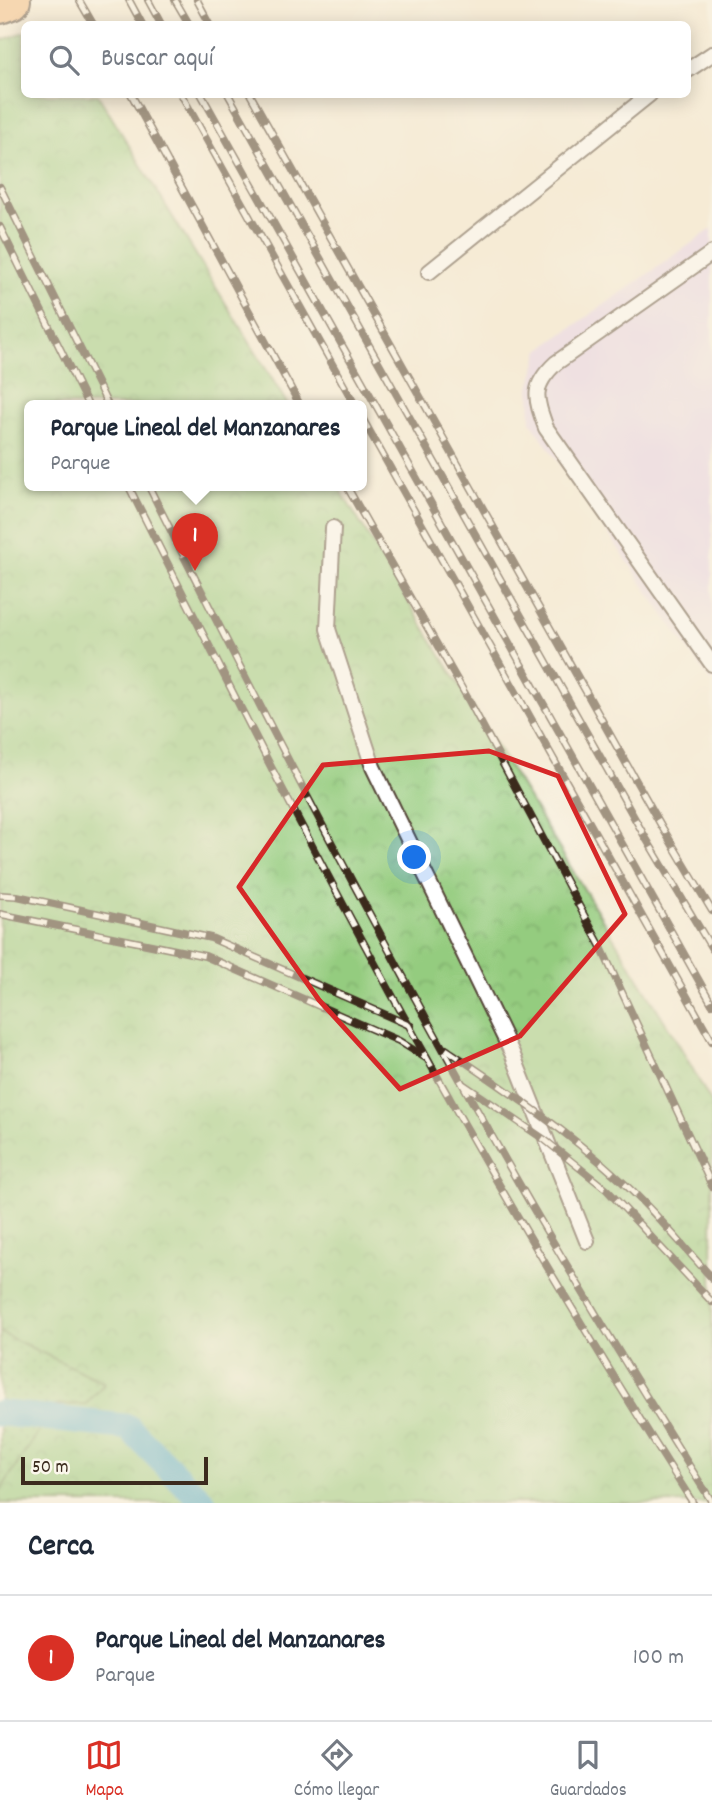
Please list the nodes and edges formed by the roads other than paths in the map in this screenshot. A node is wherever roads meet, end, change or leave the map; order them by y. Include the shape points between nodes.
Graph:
1 (12, 0) edge
2 (0, 4) edge
3 (712, 54) edge
4 (691, 68) edge
5 (645, 98) edge
6 (712, 253) edge
7 (429, 271) dead end
8 (333, 528) dead end
9 (712, 664) edge
10 (587, 1241) dead end

1 - 2 highway
3 - 4 lane
5 - 7 lane
6 - 9 lane via 556,363 543,375 536,391 546,428
8 - 10 lane via 328,629 373,767 512,1053

